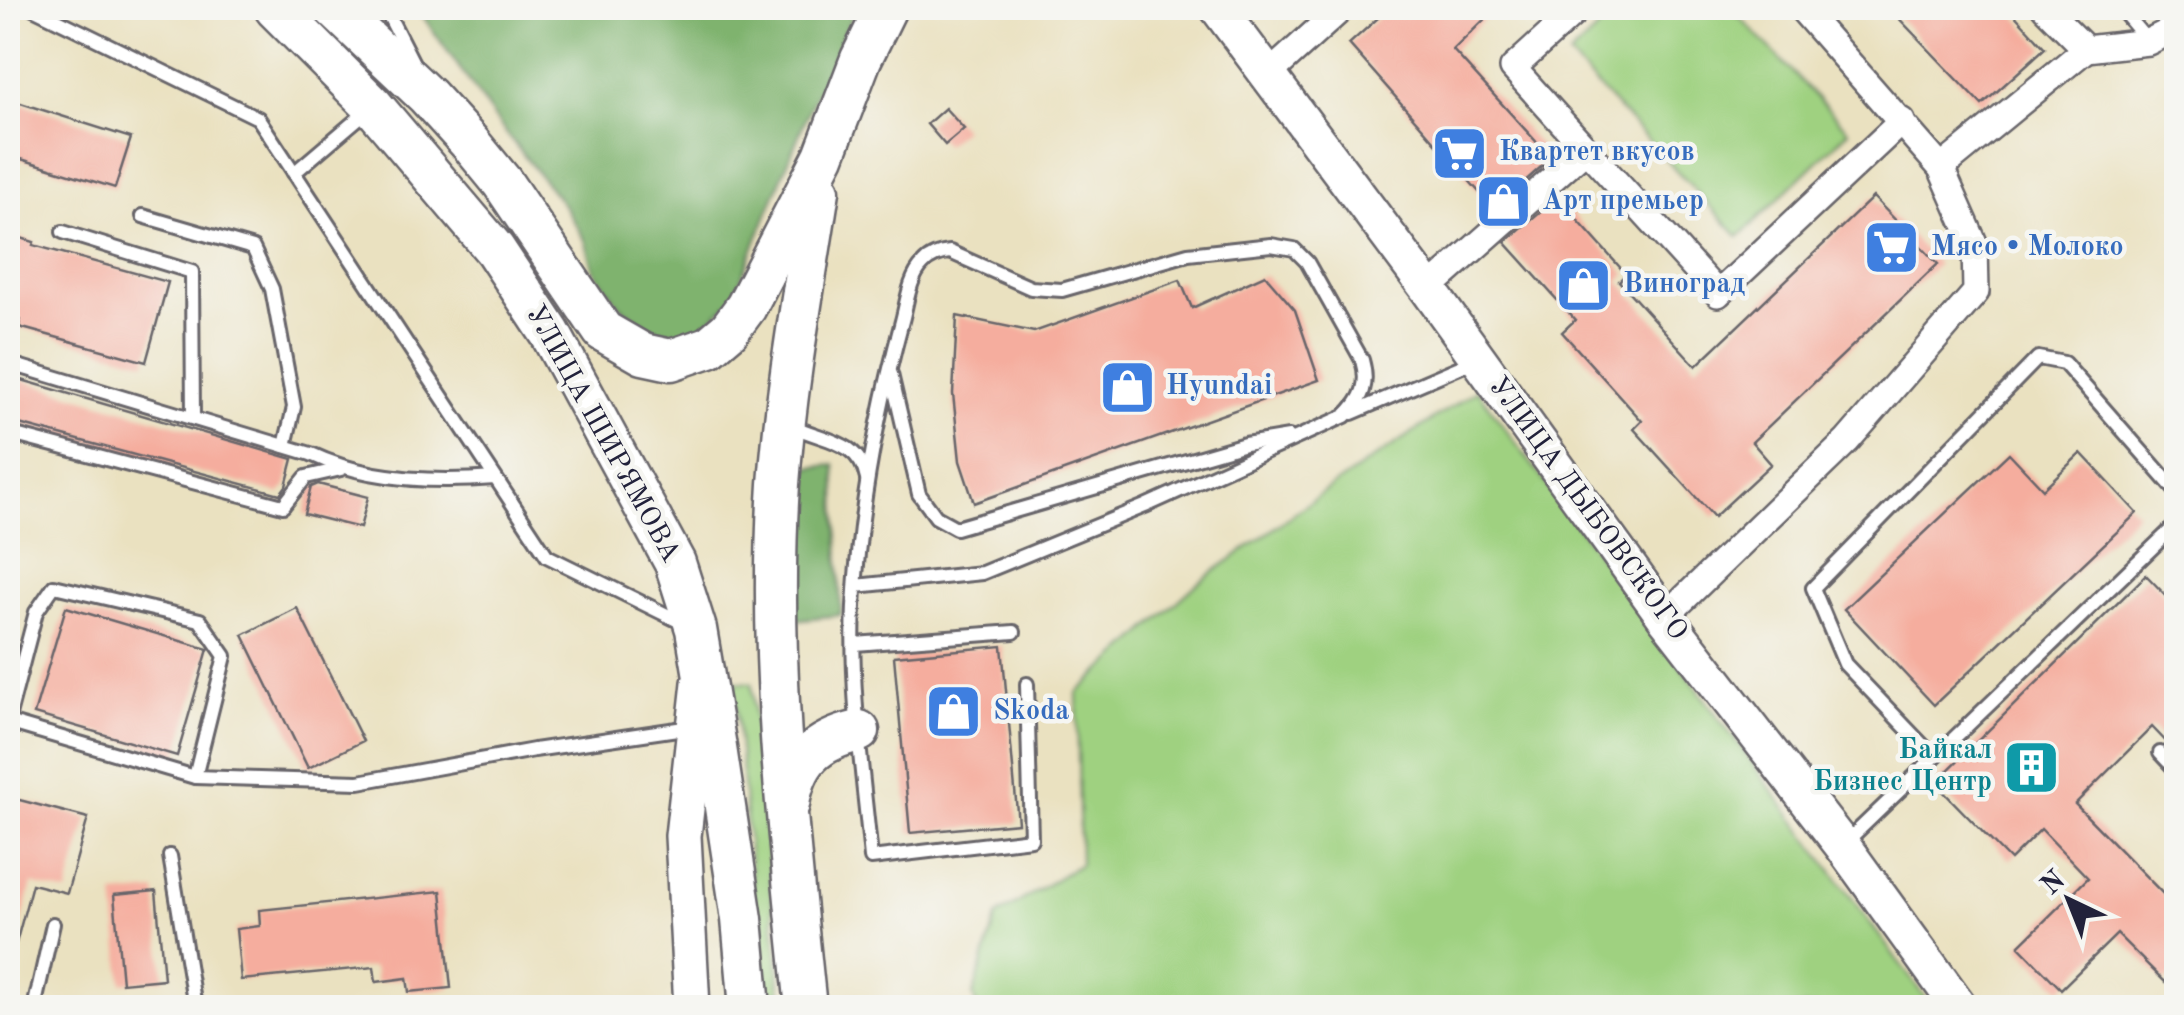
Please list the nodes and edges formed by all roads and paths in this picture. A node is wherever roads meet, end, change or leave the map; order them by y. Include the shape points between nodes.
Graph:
1 (33, 8) edge
2 (275, 8) edge
3 (334, 8) edge
4 (386, 8) edge
5 (886, 8) edge
6 (1218, 8) edge
7 (1342, 8) edge
8 (1579, 8) edge
9 (1801, 8) edge
10 (2045, 8) edge
11 (2120, 8) edge
12 (2176, 28) edge
13 (2148, 42) junction
14 (2086, 50) junction
15 (1269, 74) junction
16 (427, 96) junction
17 (373, 106) junction
18 (1902, 121) junction
19 (1586, 149) junction
20 (824, 156) junction
21 (1940, 168) junction
22 (294, 173) junction
23 (143, 216) dead end
24 (63, 232) dead end
25 (1428, 289) junction
26 (1478, 359) junction
27 (8, 363) edge
28 (889, 368) junction
29 (786, 408) junction
30 (1345, 416) junction
31 (193, 418) junction
32 (8, 433) edge
33 (1306, 435) junction
34 (285, 446) junction
35 (341, 468) junction
36 (495, 478) junction
37 (868, 482) junction
38 (2176, 491) edge
39 (2176, 525) edge
40 (856, 586) junction
41 (1665, 617) junction
42 (1014, 632) dead end
43 (855, 644) junction
44 (699, 648) junction
45 (1027, 684) dead end
46 (8, 721) edge
47 (693, 726) junction
48 (859, 732) junction
49 (2160, 753) dead end
50 (1934, 757) junction
51 (2176, 770) edge
52 (196, 778) junction
53 (1842, 846) junction
54 (788, 848) junction
55 (170, 856) dead end
56 (53, 924) dead end
57 (807, 1004) edge
58 (34, 1008) edge
59 (204, 1008) edge
60 (692, 1008) edge
61 (750, 1008) edge
62 (1960, 1008) edge

1 - 22 lane via 258,118
2 - 17 main road, УЛИЦА ШИРЯМОВА
3 - 16 main road
4 - 16 lane
5 - 20 main road
6 - 15 street, УЛИЦА ДЫБОВСКОГО
7 - 15 street
8 - 19 street via 1513,68
9 - 18 street
10 - 14 street
11 - 13 lane
12 - 13 street
13 - 14 street
14 - 21 street
15 - 25 street, УЛИЦА ДЫБОВСКОГО
16 - 20 main road via 502,182 591,317 616,340 670,360 698,352 738,320
17 - 22 lane
17 - 44 main road, УЛИЦА ШИРЯМОВА via 494,250 550,333 675,563
18 - 19 street via 1718,294
18 - 21 street
19 - 25 street
20 - 29 main road
21 - 41 street via 1975,245 1976,292 1847,440
22 - 36 lane
23 - 34 lane via 252,248 272,289 294,407
24 - 31 lane via 192,272
25 - 26 street, УЛИЦА ДЫБОВСКОГО
26 - 30 lane
26 - 41 street, УЛИЦА ДЫБОВСКОГО
27 - 31 lane
28 - 30 lane via 914,278 937,254 962,254 1031,288 1062,290 1188,254 1284,245 1307,262 1362,360 1364,388
28 - 33 lane via 919,494 936,517 956,528 1245,444
28 - 37 lane
29 - 37 lane via 791,426 853,452
29 - 54 main road via 777,642
30 - 33 lane
31 - 34 lane
32 - 35 lane via 284,506 306,477
33 - 40 lane via 982,573
34 - 35 lane
35 - 36 lane via 448,482
36 - 44 lane via 547,556
37 - 40 lane
38 - 50 lane via 2064,363 2038,358 1813,588 1845,664
39 - 50 lane
40 - 43 lane
41 - 53 street, УЛИЦА ДЫБОВСКОГО
42 - 43 lane
43 - 48 lane
44 - 47 street
44 - 61 main road, УЛИЦА ШИРЯМОВА
45 - 48 lane via 1032,839 872,858
46 - 52 lane
46 - 52 lane via 36,612 54,586 200,620 225,656
47 - 52 lane via 360,782
47 - 60 street via 684,836
48 - 54 main road via 836,736 797,769
49 - 51 lane
50 - 53 lane
53 - 62 street, УЛИЦА ДЫБОВСКОГО
54 - 57 main road
55 - 59 lane via 194,1000
56 - 58 lane

